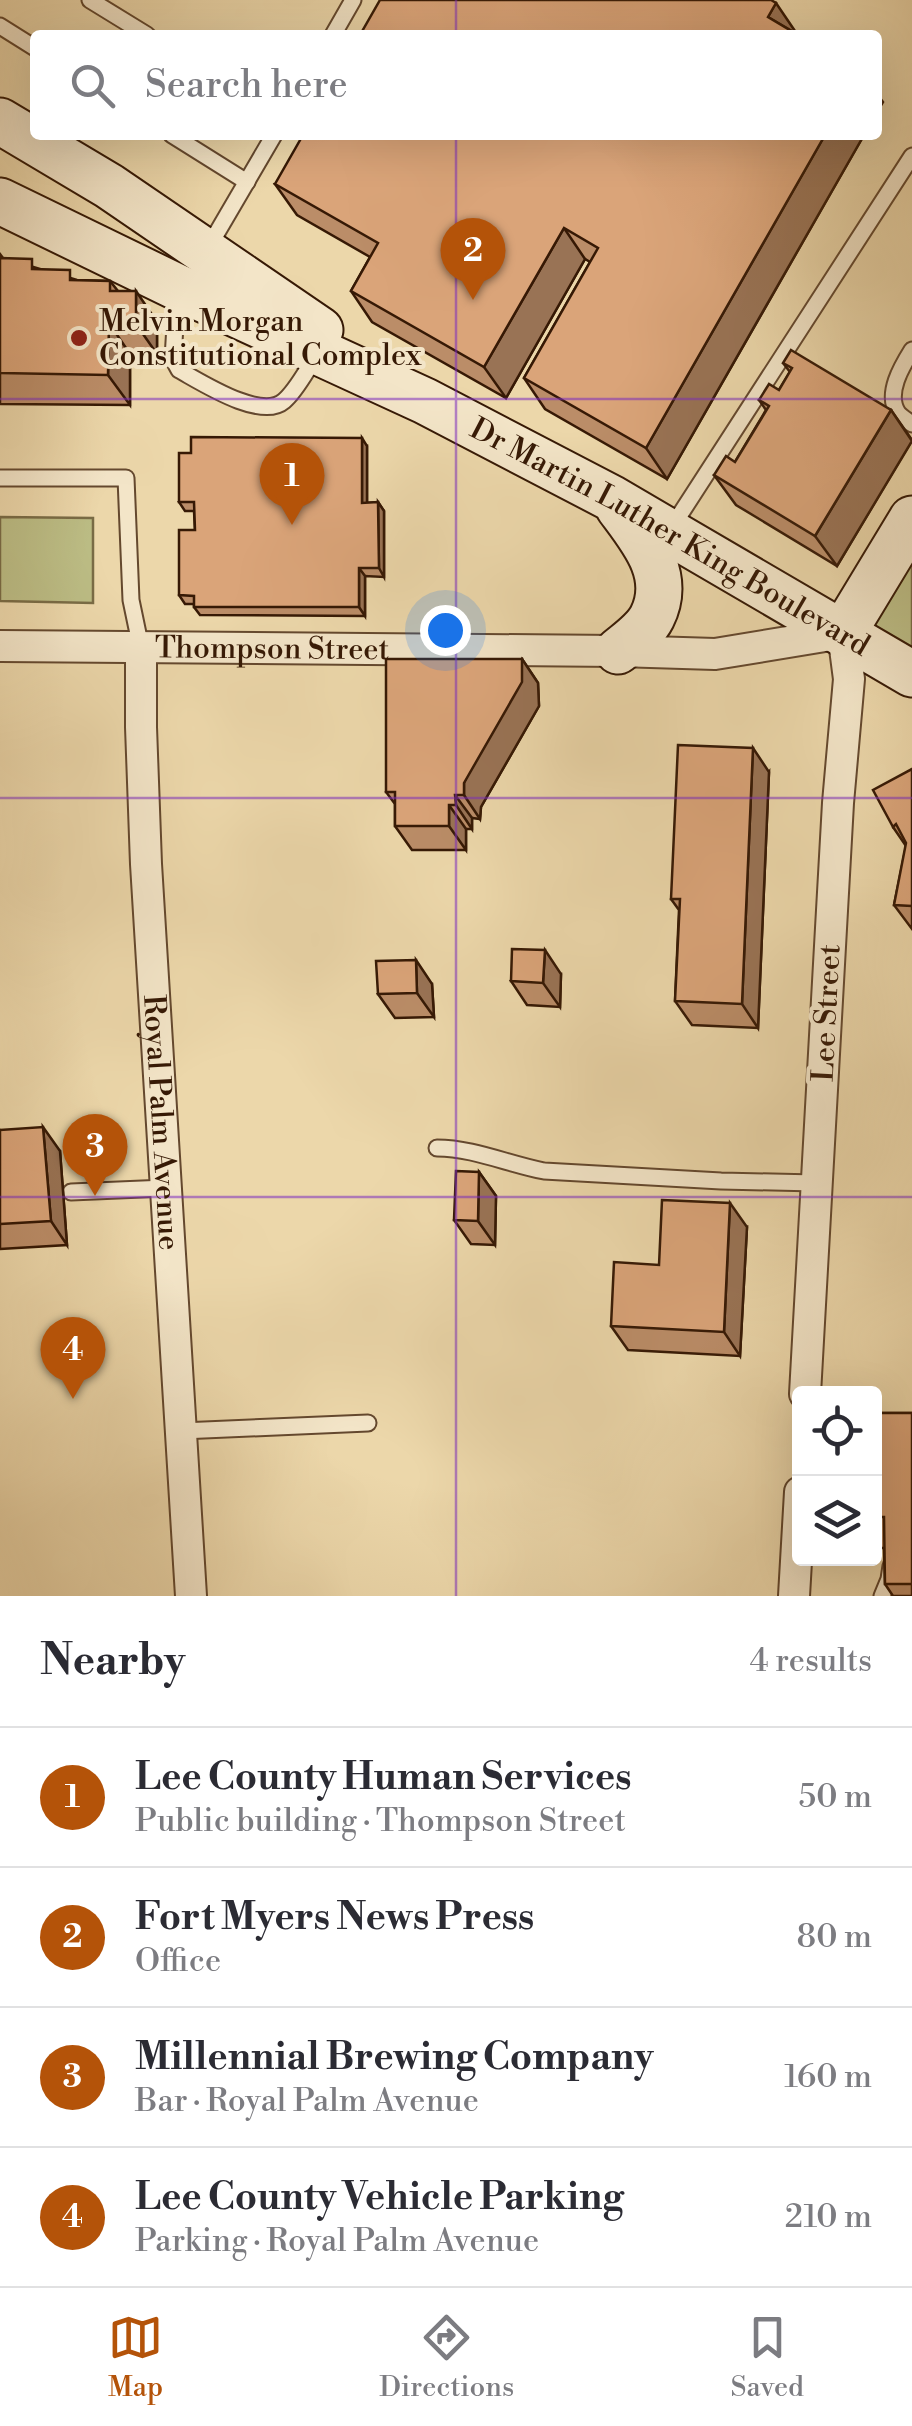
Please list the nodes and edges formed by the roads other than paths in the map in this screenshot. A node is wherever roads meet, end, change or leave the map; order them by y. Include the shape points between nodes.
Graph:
1 (90, 0) edge
2 (353, 0) edge
3 (0, 26) edge
4 (139, 30) edge
5 (336, 30) edge
6 (30, 45) edge
7 (0, 121) edge
8 (30, 139) edge
9 (32, 140) edge
10 (180, 140) edge
11 (271, 140) edge
12 (912, 156) edge
13 (247, 182) junction
14 (0, 184) edge
15 (0, 201) edge
16 (206, 252) junction
17 (177, 287) junction
18 (912, 350) edge
19 (319, 352) junction
20 (426, 401) junction
21 (912, 424) edge
22 (0, 478) edge
23 (611, 498) junction
24 (912, 520) edge
25 (669, 532) junction
26 (844, 633) junction
27 (0, 646) edge
28 (142, 648) junction
29 (618, 651) junction
30 (912, 674) edge
31 (437, 1148) dead end
32 (816, 1184) junction
33 (166, 1188) junction
34 (71, 1192) dead end
35 (805, 1386) edge
36 (368, 1422) dead end
37 (181, 1431) junction
38 (892, 1558) edge
39 (796, 1566) edge
40 (192, 1596) edge
41 (794, 1596) edge
42 (882, 1596) edge

1 - 4 lane
2 - 5 lane
3 - 6 lane
7 - 8 main road, Dr Martin Luther King Boulevard
9 - 16 main road, Dr Martin Luther King Boulevard
10 - 13 lane
11 - 13 lane
12 - 25 lane
13 - 16 lane
14 - 16 main road via 167,266 193,266
15 - 17 main road, Dr Martin Luther King Boulevard
16 - 20 main road, Dr Martin Luther King Boulevard
17 - 19 main road, Dr Martin Luther King Boulevard
17 - 19 lane via 179,370 246,404 283,402
18 - 21 lane via 894,397
19 - 20 main road, Dr Martin Luther King Boulevard
20 - 23 main road, Dr Martin Luther King Boulevard
22 - 28 lane via 126,478 131,600
23 - 25 main road, Dr Martin Luther King Boulevard
23 - 29 main road via 647,545 660,584 652,618
24 - 26 main road
25 - 26 main road, Dr Martin Luther King Boulevard
26 - 29 street, Thompson Street via 714,654
26 - 30 main road, Dr Martin Luther King Boulevard
26 - 32 street, Lee Street via 848,679
27 - 28 street, Thompson Street
28 - 29 street, Thompson Street
28 - 33 street, Royal Palm Avenue via 146,864
31 - 32 lane via 544,1170
32 - 35 street, Lee Street
33 - 34 lane
33 - 37 street, Royal Palm Avenue
36 - 37 lane
37 - 40 street, Royal Palm Avenue
38 - 42 lane
39 - 41 street

